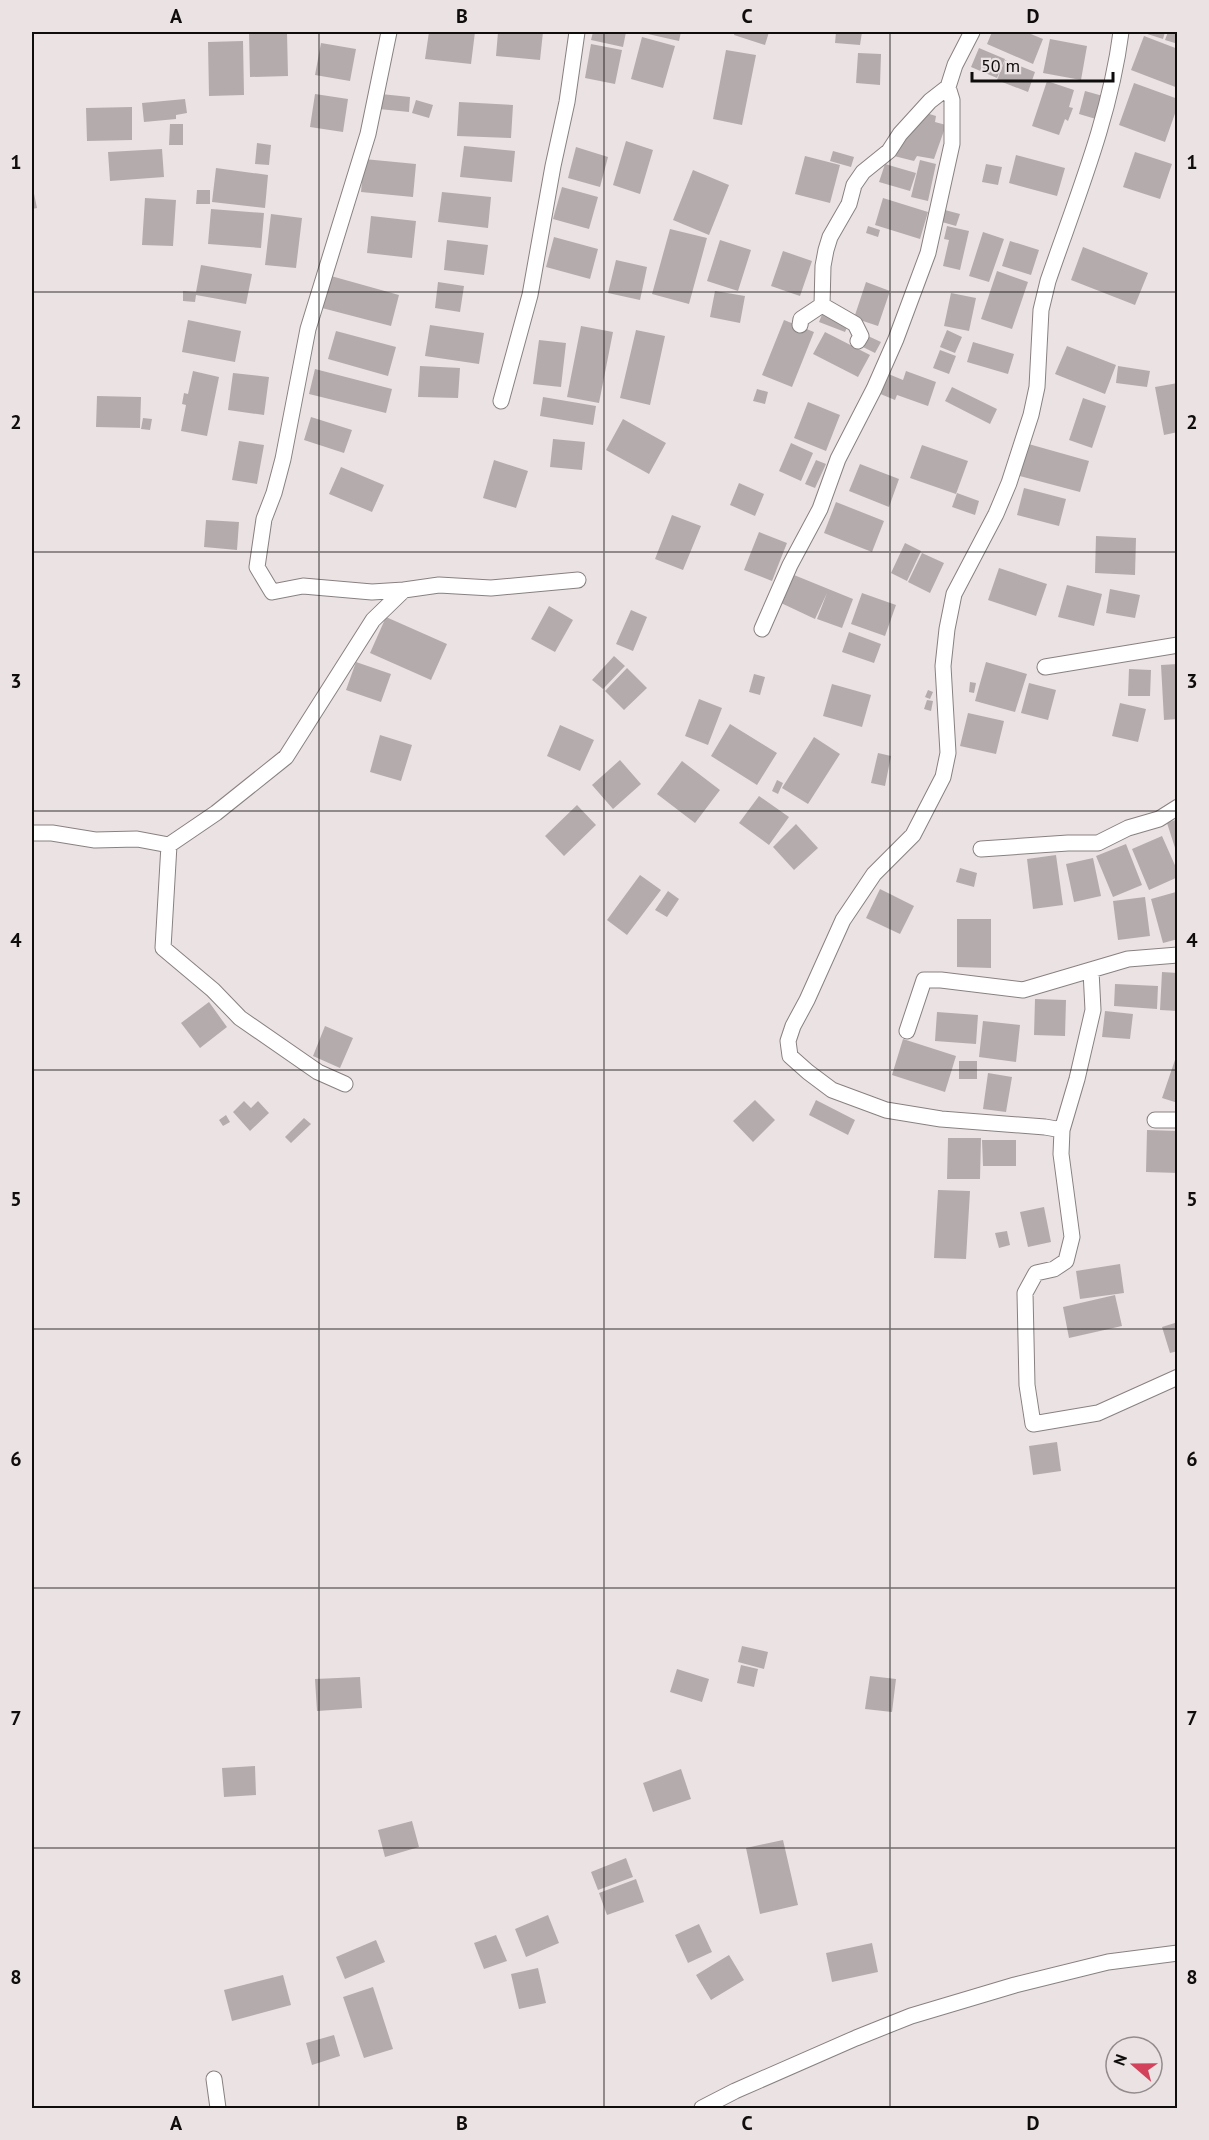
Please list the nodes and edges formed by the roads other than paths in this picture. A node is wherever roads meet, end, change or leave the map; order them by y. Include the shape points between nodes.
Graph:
1 (389, 32) edge
2 (577, 32) edge
3 (972, 32) edge
4 (1120, 32) edge
5 (948, 87) junction
6 (822, 305) junction
7 (800, 324) dead end
8 (858, 340) dead end
9 (501, 401) dead end
10 (578, 580) dead end
11 (404, 590) junction
12 (762, 629) dead end
13 (1178, 645) edge
14 (1045, 667) dead end
15 (1178, 807) edge
16 (32, 833) edge
17 (169, 844) junction
18 (981, 849) dead end
19 (1178, 955) edge
20 (1091, 971) junction
21 (907, 1031) dead end
22 (345, 1084) dead end
23 (1155, 1120) dead end
24 (1178, 1120) edge
25 (1062, 1130) junction
26 (1178, 1377) edge
27 (1178, 1953) edge
28 (214, 2079) dead end
29 (218, 2109) edge
30 (702, 2109) edge

1 - 11 street via 368,134 308,329 283,459 264,519 257,567 272,592 303,586 372,592
2 - 9 street via 530,294
3 - 5 street
4 - 25 street via 1107,108 1041,310 1037,387 1031,415 996,514 954,594 943,666 948,753 943,777 913,835 874,874 843,920 788,1041 790,1056 832,1090 886,1110
5 - 6 street via 930,101 889,151 862,172 854,185 826,250
5 - 12 street via 952,100 952,144 928,253 896,339 837,459 820,509
6 - 7 street via 801,319
6 - 8 street via 855,324 861,336
10 - 11 street
11 - 17 street via 373,620 286,757 216,813
13 - 14 street
15 - 18 street via 1159,819 1098,843
16 - 17 street
17 - 22 street via 163,948 240,1018 318,1072
19 - 20 street via 1128,959
20 - 21 street via 1023,990 924,980
20 - 25 street via 1093,1010
23 - 24 street
25 - 26 street via 1060,1154 1072,1236 1066,1262 1036,1274 1025,1293 1027,1385 1033,1424 1098,1413
27 - 30 street via 1108,1962 911,2016 735,2091
28 - 29 street

